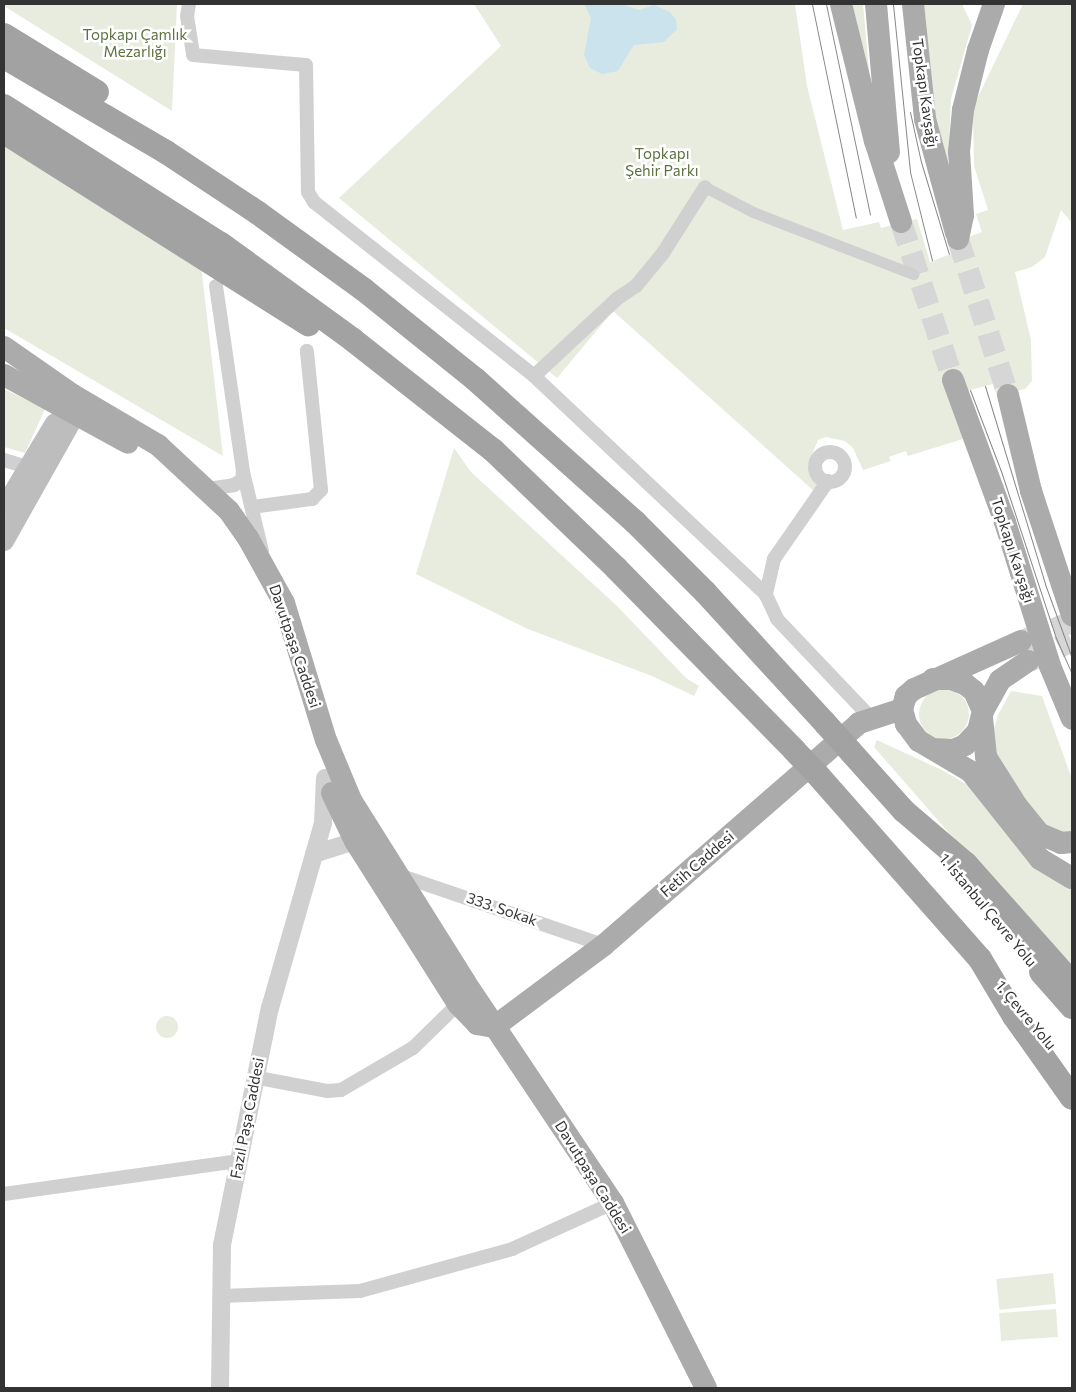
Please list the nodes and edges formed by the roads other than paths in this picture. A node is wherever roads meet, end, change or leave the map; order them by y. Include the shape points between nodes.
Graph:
1 (189, 4) edge
2 (841, 4) edge
3 (876, 4) edge
4 (913, 4) edge
5 (994, 4) edge
6 (1001, 4) edge
7 (986, 28) junction
8 (4, 36) edge
9 (4, 57) edge
10 (4, 106) edge
11 (4, 132) edge
12 (705, 187) joint
13 (224, 190) junction
14 (914, 274) dead end
15 (216, 286) dead end
16 (4, 346) edge
17 (307, 351) dead end
18 (4, 375) edge
19 (534, 376) junction
20 (953, 380) tunnel mouth
21 (408, 385) junction
22 (1008, 395) tunnel mouth
23 (74, 405) junction
24 (4, 460) edge
25 (27, 467) junction
26 (244, 472) junction
27 (828, 481) dead end
28 (207, 489) junction
29 (252, 507) junction
30 (4, 508) edge
31 (4, 541) edge
32 (266, 566) junction
33 (766, 595) junction
34 (1072, 615) edge
35 (931, 680) junction
36 (902, 709) junction
37 (1069, 712) edge
38 (982, 714) junction
39 (870, 717) junction
40 (1072, 735) edge
41 (933, 749) junction
42 (325, 778) junction
43 (904, 811) junction
44 (355, 840) junction
45 (1072, 842) edge
46 (314, 854) junction
47 (399, 875) junction
48 (1072, 878) edge
49 (441, 942) junction
50 (604, 945) junction
51 (980, 960) junction
52 (1072, 983) edge
53 (458, 1004) junction
54 (1072, 1007) edge
55 (494, 1027) junction
56 (1072, 1070) edge
57 (254, 1077) junction
58 (1072, 1098) edge
59 (238, 1161) junction
60 (4, 1194) edge
61 (613, 1203) junction
62 (220, 1296) junction
63 (220, 1388) edge
64 (706, 1388) edge

1 - 19 street via 187,16 193,55 306,65 308,192 314,202
2 - 3 main road via 876,148 901,222 888,142
4 - 7 main road, Topkapı Kavşağı via 925,119 958,239 963,215 960,152 963,110
5 - 7 main road
6 - 7 main road
8 - 13 highway via 183,147 203,162
9 - 13 highway via 166,152
10 - 21 highway via 221,244 353,340
11 - 21 highway via 349,352
12 - 14 street via 753,212
12 - 19 street via 663,253 636,286 618,298
13 - 43 highway, bridge via 363,289 554,447 705,592
15 - 26 street
16 - 23 main road, Davutpaşa Caddesi
17 - 29 street via 321,490 312,499
18 - 23 main road, Davutpaşa Caddesi
19 - 33 street
20 - 37 main road, Topkapı Kavşağı via 1005,522 1050,666
21 - 51 highway, bridge via 493,450 535,489 816,773
22 - 34 main road via 1031,491
23 - 25 main road
23 - 28 main road, Davutpaşa Caddesi via 158,445
23 - 31 main road
23 - 42 main road, Davutpaşa Caddesi via 161,463 198,497 242,553 284,638
24 - 25 street
25 - 30 main road
26 - 28 street via 242,480 234,485
26 - 29 street
27 - 33 street via 774,559
28 - 32 main road, Davutpaşa Caddesi via 229,511
29 - 32 street
32 - 47 main road, Davutpaşa Caddesi via 284,603 336,767 352,800
33 - 39 street via 777,619
35 - 36 main road via 906,696
35 - 38 main road via 951,679 965,684 977,696
35 - 38 main road via 1024,651 1000,680
36 - 39 main road, Fetih Caddesi
36 - 41 main road via 913,734
37 - 40 main road, Topkapı Kavşağı
38 - 41 main road via 978,731 965,745 954,750
38 - 45 main road via 986,757 1017,806 1040,834 1061,843
39 - 50 main road, Fetih Caddesi via 781,789
41 - 48 main road via 979,778 1040,859
42 - 44 main road, Davutpaşa Caddesi
42 - 46 street, Fazıl Paşa Caddesi via 324,823
43 - 52 highway via 966,864
43 - 54 highway, 1. İstanbul Çevre Yolu
44 - 46 street
44 - 49 main road via 375,858 422,928
44 - 53 main road, Davutpaşa Caddesi
46 - 57 street, Fazıl Paşa Caddesi
47 - 49 main road, Davutpaşa Caddesi
47 - 50 street, 333. Sokak
49 - 55 main road, Davutpaşa Caddesi
50 - 55 main road, Fetih Caddesi
51 - 56 highway, 1. Çevre Yolu
51 - 58 highway via 1014,1016
53 - 55 main road, Davutpaşa Caddesi via 477,1024
53 - 57 street via 413,1048 341,1090 327,1091
55 - 61 main road, Davutpaşa Caddesi
57 - 59 street, Fazıl Paşa Caddesi
59 - 60 street
59 - 62 street, Fazıl Paşa Caddesi via 222,1245
61 - 62 street via 512,1249 360,1291
61 - 64 main road, Davutpaşa Caddesi
62 - 63 street, Fazıl Paşa Caddesi

